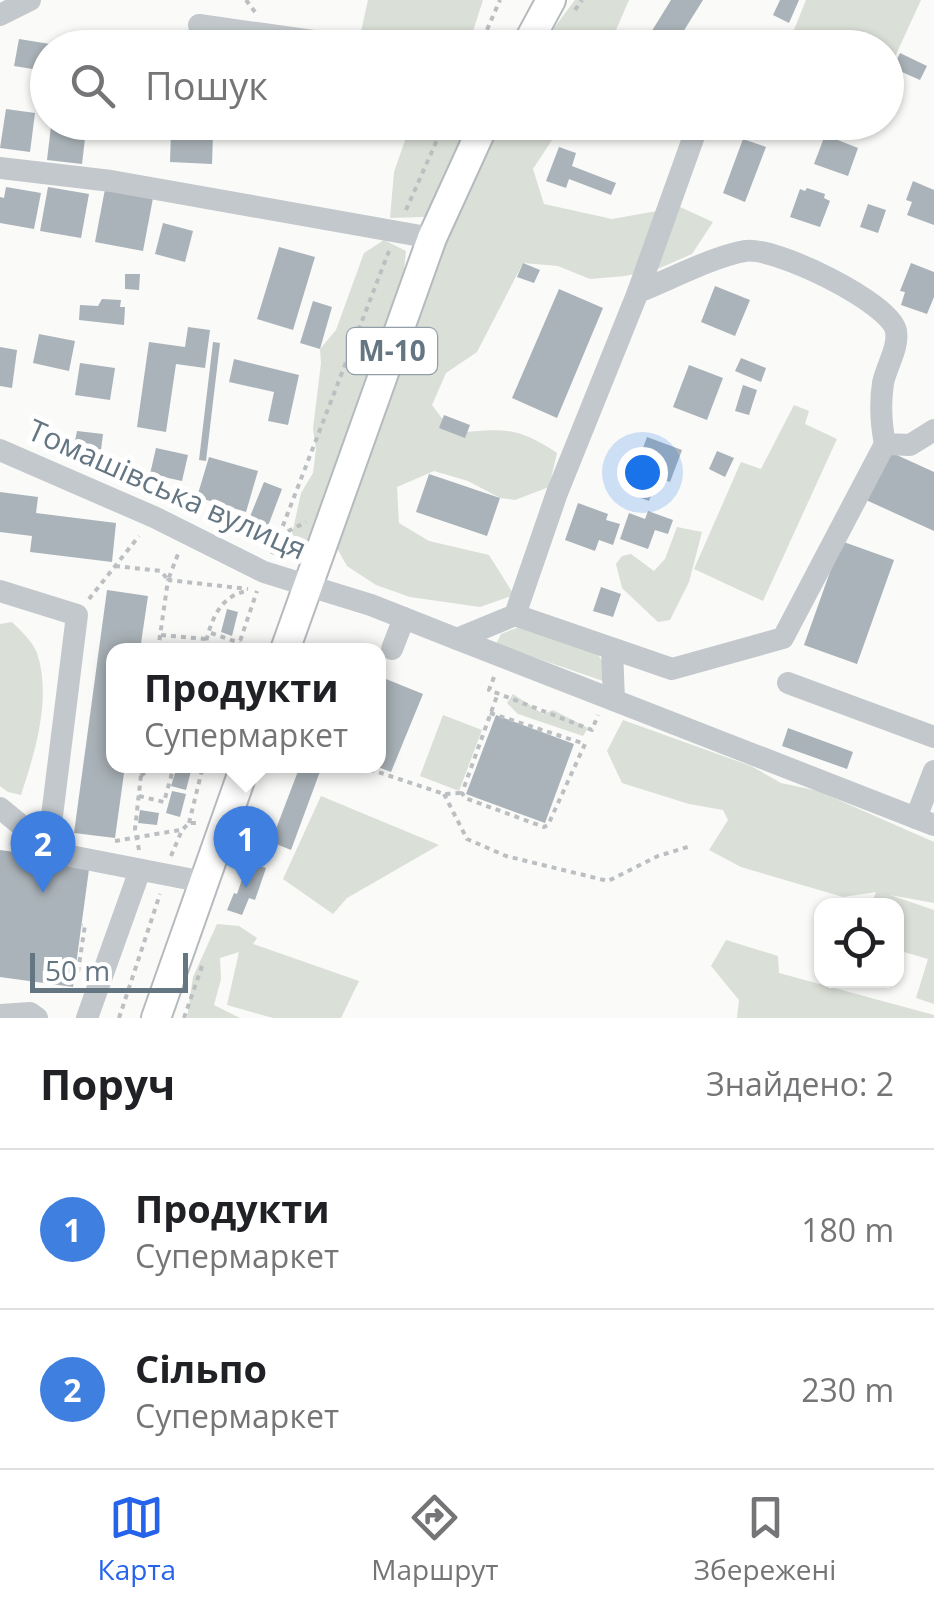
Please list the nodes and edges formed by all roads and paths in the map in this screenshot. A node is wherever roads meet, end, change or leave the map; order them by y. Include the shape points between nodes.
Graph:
1 (30, 0) edge
2 (500, 0) edge
3 (550, 0) edge
4 (0, 14) edge
5 (199, 25) dead end
6 (235, 30) edge
7 (488, 30) edge
8 (534, 30) edge
9 (437, 140) edge
10 (477, 140) edge
11 (693, 140) edge
12 (0, 168) edge
13 (396, 232) junction
14 (432, 238) junction
15 (638, 292) junction
16 (934, 430) edge
17 (886, 444) junction
18 (0, 450) edge
19 (319, 516) dead end
20 (154, 517) junction
21 (186, 533) junction
22 (279, 536) junction
23 (272, 556) dead end
24 (116, 566) junction
25 (168, 580) junction
26 (310, 585) junction
27 (258, 590) junction
28 (0, 591) edge
29 (77, 615) junction
30 (515, 615) junction
31 (404, 618) junction
32 (161, 635) junction
33 (208, 636) junction
34 (457, 639) junction
35 (159, 643) edge
36 (206, 643) edge
37 (240, 643) joint
38 (288, 643) edge
39 (612, 648) junction
40 (392, 649) dead end
41 (502, 656) junction
42 (788, 683) dead end
43 (498, 694) junction
44 (610, 698) junction
45 (490, 713) junction
46 (592, 730) junction
47 (934, 737) edge
48 (585, 744) junction
49 (934, 770) edge
50 (141, 773) edge
51 (144, 773) edge
52 (172, 773) edge
53 (201, 773) edge
54 (243, 773) edge
55 (381, 773) edge
56 (141, 776) junction
57 (462, 793) junction
58 (444, 794) junction
59 (138, 796) junction
60 (0, 808) edge
61 (925, 821) edge
62 (189, 823) junction
63 (200, 824) dead end
64 (182, 830) junction
65 (137, 837) junction
66 (114, 841) dead end
67 (691, 846) dead end
68 (48, 848) junction
69 (172, 851) dead end
70 (140, 859) junction
71 (164, 881) dead end
72 (204, 882) junction
73 (86, 925) dead end
74 (76, 988) dead end
75 (0, 1016) edge
76 (37, 1018) edge
77 (87, 1018) edge
78 (119, 1018) edge
79 (156, 1018) edge

1 - 4 street
2 - 7 path
3 - 8 main road
5 - 6 street
9 - 13 path
10 - 14 main road, М-10
11 - 15 street
12 - 13 street
13 - 14 street
13 - 22 path
14 - 26 main road, М-10
15 - 17 street via 757,250 847,288 885,314 897,334 882,393
15 - 30 street
16 - 17 street via 910,445
17 - 39 street via 784,638 672,669
18 - 20 street, Томашівська вулиця
19 - 22 path
20 - 21 street, Томашівська вулиця
20 - 24 path
21 - 25 path
21 - 26 street, Томашівська вулиця via 264,572
22 - 23 path
24 - 25 path via 160,571
24 - 29 path
25 - 27 path
25 - 32 path
26 - 31 street, Томашівська вулиця
26 - 38 main road, М-10
27 - 33 path via 234,593 220,605
27 - 37 path
28 - 29 street
29 - 68 street
30 - 34 street
30 - 39 street
31 - 34 street, Томашівська вулиця
31 - 40 street
32 - 33 path
32 - 35 path
33 - 36 path
33 - 37 path
34 - 41 street, Томашівська вулиця
39 - 44 street
41 - 43 path via 489,690
41 - 44 street, Томашівська вулиця
42 - 47 street
43 - 45 path
43 - 46 path
44 - 46 path
44 - 61 street, Томашівська вулиця
45 - 48 path
45 - 57 path
46 - 48 path
48 - 57 path via 548,825
49 - 61 street
50 - 56 path
51 - 56 path
52 - 59 path via 164,802
53 - 62 path
54 - 72 main road
55 - 58 path
56 - 59 path
57 - 58 path
58 - 67 path via 468,839 506,856 608,881
59 - 65 path
60 - 68 street
62 - 63 path
62 - 64 path
64 - 65 path
64 - 69 path
65 - 66 path
65 - 70 path
68 - 70 street
70 - 72 street
70 - 77 street
71 - 78 path
72 - 79 main road
73 - 74 path
75 - 76 street

